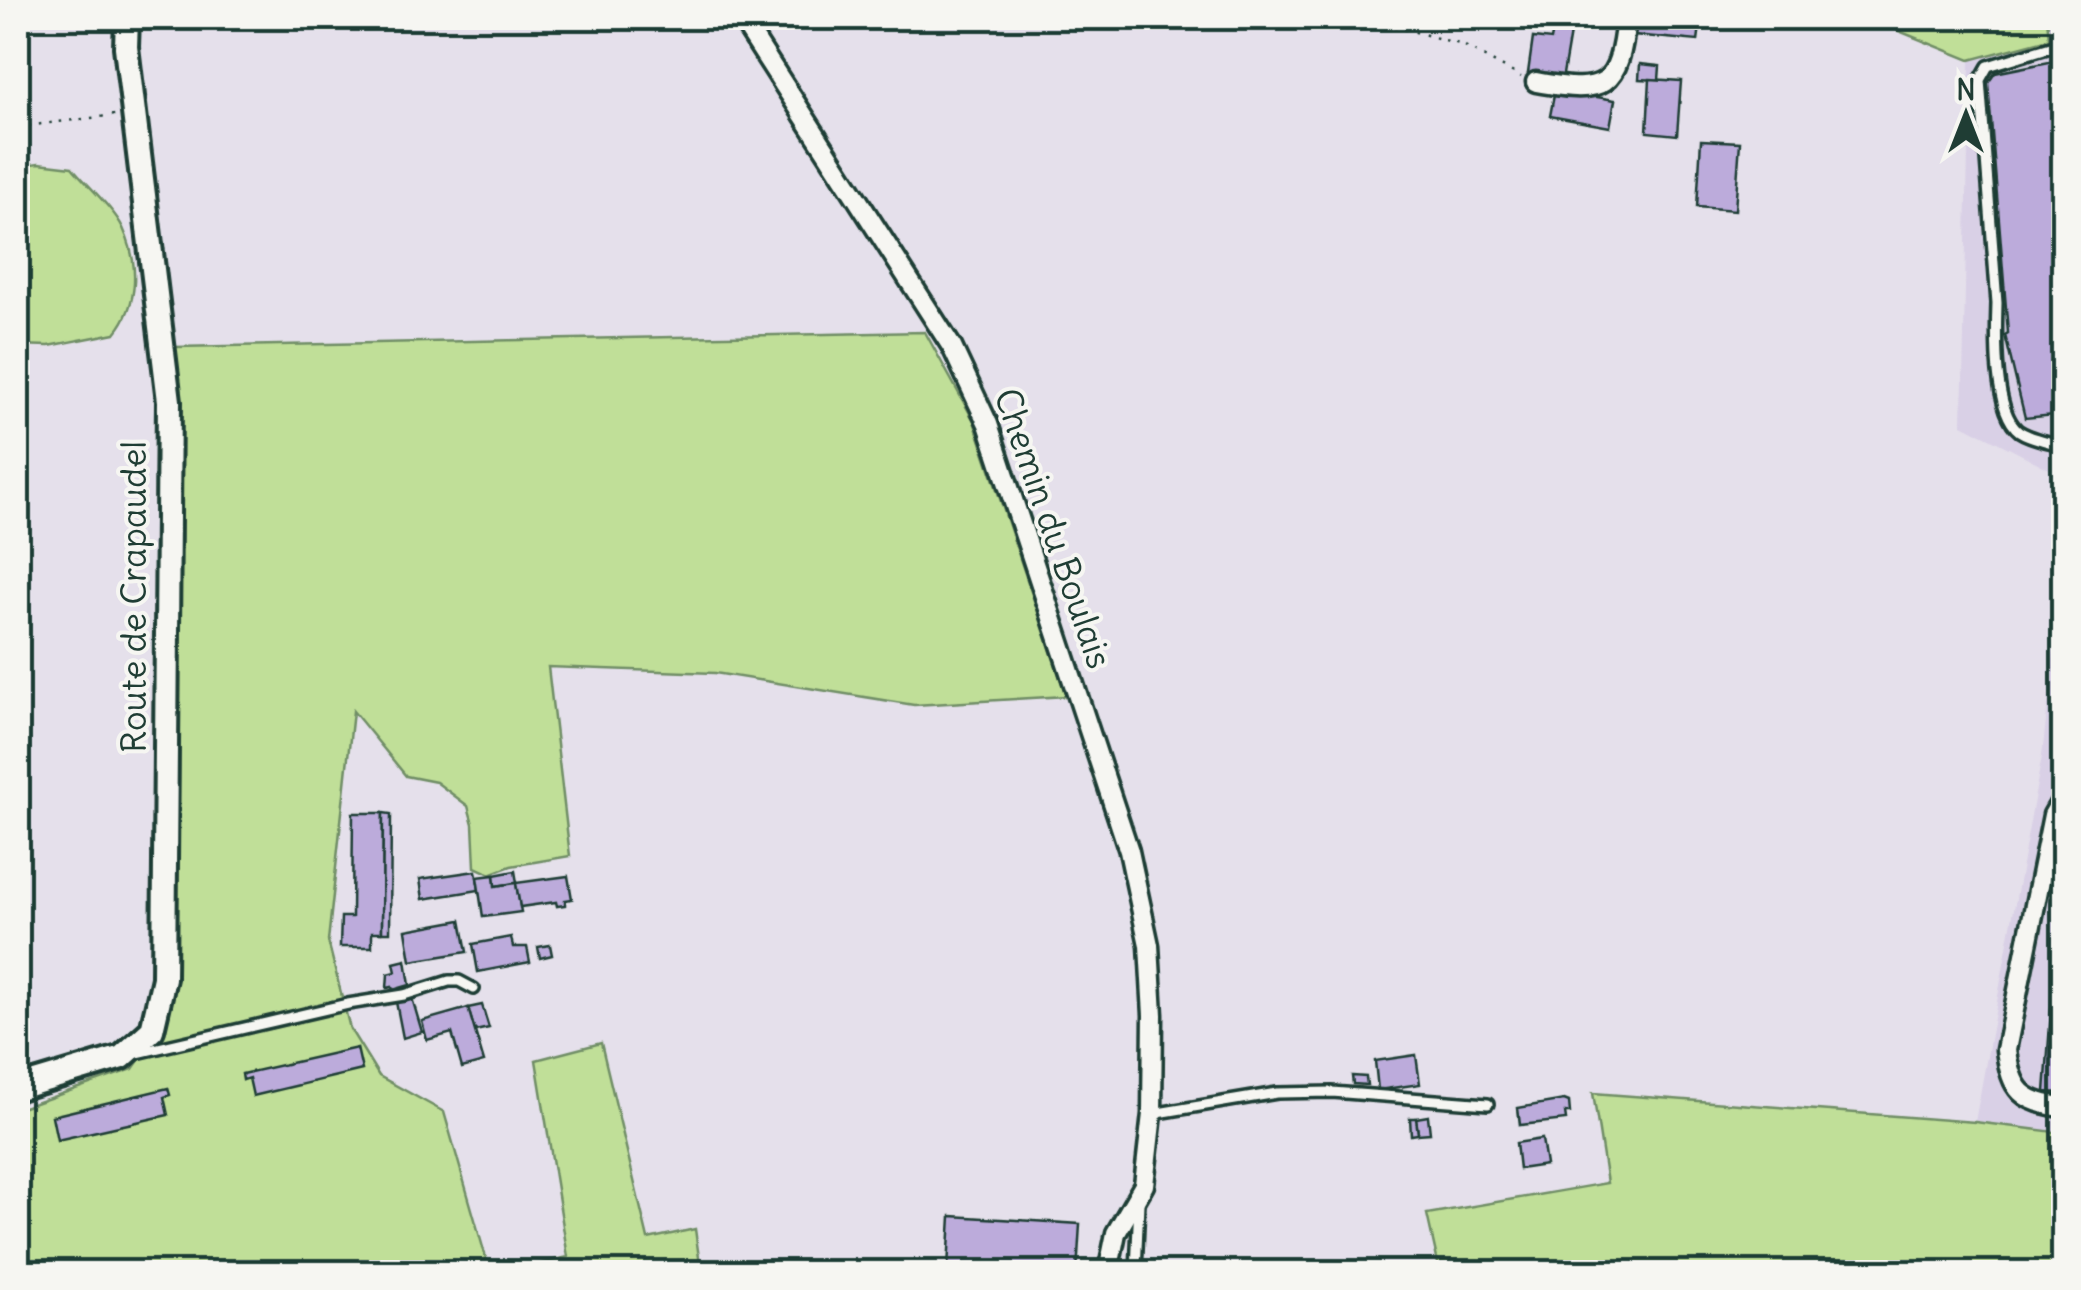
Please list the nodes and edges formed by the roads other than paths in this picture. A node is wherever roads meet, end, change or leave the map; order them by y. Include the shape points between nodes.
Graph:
1 (127, 18) edge
2 (741, 18) edge
3 (1626, 18) edge
4 (2064, 44) edge
5 (1536, 82) road end
6 (2064, 446) edge
7 (2064, 796) edge
8 (474, 989) dead end
9 (122, 1056) junction
10 (18, 1088) edge
11 (1488, 1104) dead end
12 (2064, 1107) edge
13 (1152, 1114) junction
14 (1144, 1185) junction
15 (1108, 1272) edge
16 (1136, 1272) edge

1 - 9 street, Route de Crapaudel via 169,401 164,978 152,1030
2 - 13 street, Chemin du Boulais via 952,347 988,424 1129,851 1149,946
3 - 5 street via 1622,57 1603,82 1587,88
4 - 6 lane via 1988,66 1980,80 2004,408 2018,430
7 - 12 street via 2052,814 2006,1050 2010,1077 2022,1095
8 - 9 lane via 450,981
9 - 10 street
11 - 13 lane via 1277,1093
13 - 14 street, Chemin du Boulais
14 - 15 street via 1116,1233
14 - 16 lane

